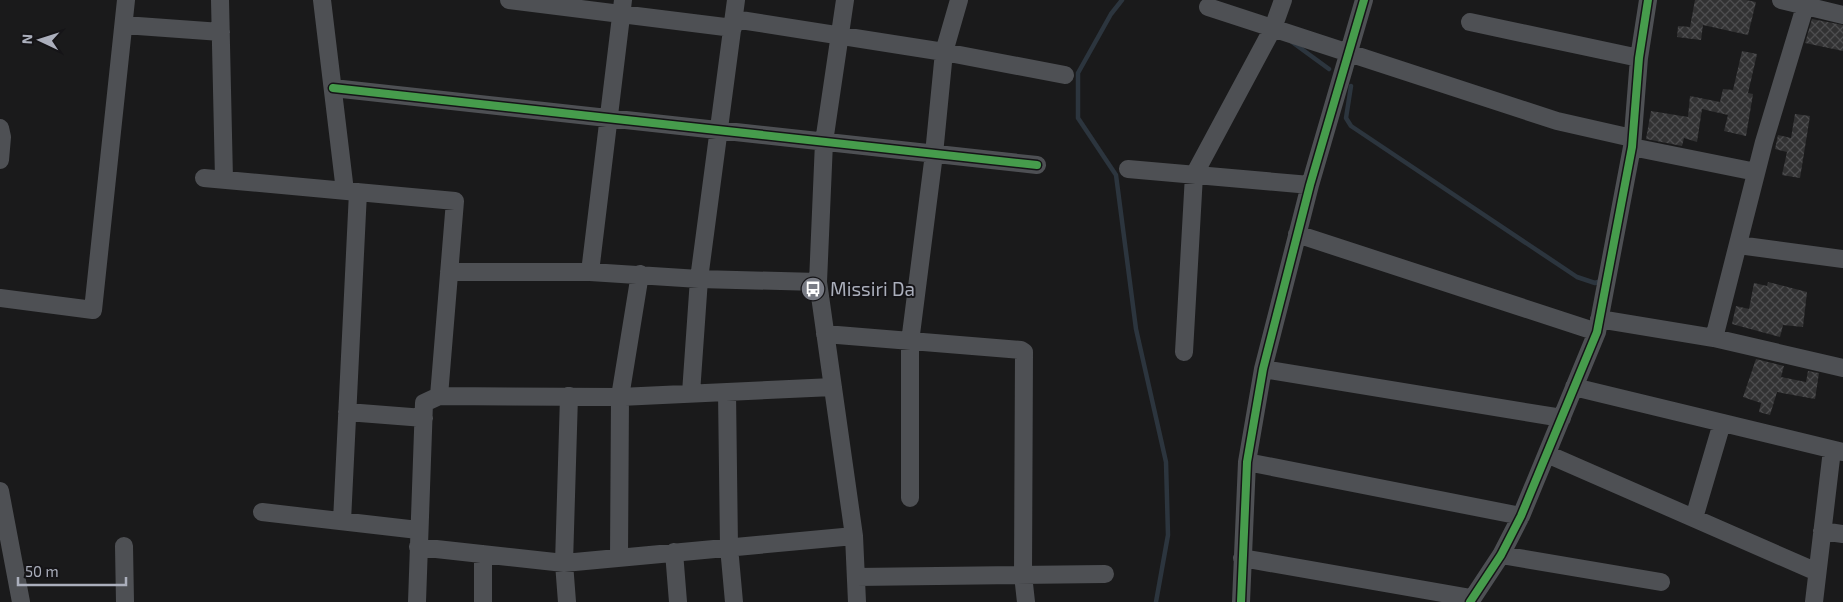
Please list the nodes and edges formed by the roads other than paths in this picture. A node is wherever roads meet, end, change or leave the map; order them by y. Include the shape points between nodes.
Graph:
1 (126, 0) edge
2 (220, 0) edge
3 (322, 0) edge
4 (509, 0) edge
5 (736, 0) edge
6 (845, 0) edge
7 (959, 0) edge
8 (1283, 0) edge
9 (1364, 0) edge
10 (1648, 0) edge
11 (1780, 0) edge
12 (1806, 3) edge
13 (623, 7) edge
14 (1208, 7) dead end
15 (1843, 14) edge
16 (1470, 22) dead end
17 (733, 23) junction
18 (124, 25) junction
19 (1274, 28) junction
20 (221, 32) junction
21 (840, 35) junction
22 (944, 52) junction
23 (1347, 52) junction
24 (1639, 58) junction
25 (1066, 75) dead end
26 (333, 88) junction
27 (609, 118) junction
28 (0, 128) edge
29 (720, 130) junction
30 (824, 142) junction
31 (1632, 142) junction
32 (934, 154) junction
33 (0, 160) edge
34 (1037, 165) dead end
35 (1128, 169) dead end
36 (1756, 172) junction
37 (1194, 175) junction
38 (204, 178) dead end
39 (224, 180) junction
40 (1310, 185) junction
41 (352, 192) junction
42 (1297, 234) junction
43 (1738, 245) junction
44 (1843, 258) edge
45 (449, 272) junction
46 (590, 272) junction
47 (640, 274) junction
48 (699, 279) junction
49 (818, 282) junction
50 (0, 298) edge
51 (1598, 325) junction
52 (825, 334) junction
53 (1714, 338) junction
54 (910, 342) junction
55 (1184, 352) dead end
56 (1843, 368) edge
57 (1263, 369) junction
58 (833, 387) junction
59 (1574, 387) junction
60 (727, 392) junction
61 (691, 393) junction
62 (438, 396) junction
63 (569, 396) junction
64 (620, 397) junction
65 (347, 412) junction
66 (424, 418) junction
67 (1562, 418) junction
68 (1722, 423) junction
69 (1838, 451) edge
70 (1546, 454) junction
71 (1247, 462) junction
72 (0, 492) edge
73 (910, 498) dead end
74 (262, 512) dead end
75 (1521, 516) junction
76 (1694, 518) junction
77 (342, 521) junction
78 (418, 530) junction
79 (1822, 530) junction
80 (1843, 534) edge
81 (854, 536) junction
82 (124, 546) dead end
83 (418, 547) junction
84 (729, 547) junction
85 (674, 552) junction
86 (484, 554) junction
87 (1500, 555) junction
88 (619, 558) junction
89 (1242, 558) junction
90 (564, 562) junction
91 (1817, 572) junction
92 (1105, 574) dead end
93 (1023, 575) junction
94 (856, 577) junction
95 (8, 579) edge
96 (1661, 582) dead end
97 (1470, 600) edge
98 (21, 602) edge
99 (125, 602) edge
100 (418, 602) edge
101 (482, 602) edge
102 (567, 602) edge
103 (678, 602) edge
104 (734, 602) edge
105 (857, 602) edge
106 (1026, 602) edge
107 (1241, 602) edge
108 (1814, 602) edge

1 - 18 street
2 - 20 street
3 - 26 street
4 - 13 street
5 - 17 street
6 - 21 street
7 - 22 street
8 - 19 street
9 - 23 street
10 - 24 street
11 - 12 street
12 - 15 street
12 - 36 street
13 - 17 street
13 - 27 street
14 - 19 street
16 - 24 street
17 - 21 street
17 - 29 street
18 - 20 street
18 - 50 street via 93,310
19 - 23 street
19 - 37 street
20 - 39 street
21 - 22 street
21 - 30 street
22 - 25 street
22 - 32 street
23 - 31 street via 1557,121
23 - 40 street
24 - 31 street
26 - 27 street
26 - 41 street
27 - 29 street
27 - 46 street
28 - 33 street
29 - 30 street
29 - 48 street
30 - 32 street
30 - 49 street
31 - 36 street
31 - 51 street
32 - 34 street
32 - 54 street
35 - 37 street
36 - 43 street
37 - 40 street
37 - 55 street
38 - 39 street
39 - 41 street
40 - 42 street
41 - 45 street via 454,201
41 - 65 street
42 - 51 street
42 - 57 street
43 - 44 street
43 - 53 street
45 - 46 street
45 - 62 street
46 - 47 street
47 - 48 street
47 - 64 street
48 - 49 street
48 - 61 street
49 - 52 street
51 - 53 street
51 - 59 street
52 - 54 street
52 - 58 street
53 - 56 street
54 - 73 street
54 - 93 street via 1024,352
57 - 67 street
57 - 71 street
58 - 60 street
58 - 81 street
59 - 67 street
59 - 68 street
60 - 61 street
60 - 84 street
61 - 64 street
62 - 63 street
62 - 66 street via 424,403
63 - 64 street
63 - 90 street
64 - 88 street
65 - 66 street
65 - 77 street
66 - 78 street
67 - 70 street
68 - 69 street
68 - 76 street
69 - 79 street
70 - 75 street
70 - 76 street
71 - 75 street
71 - 89 street
72 - 95 street
74 - 77 street
75 - 87 street
76 - 91 street
77 - 78 street
78 - 83 street
79 - 80 street
79 - 91 street
81 - 84 street
81 - 94 street
82 - 99 street
83 - 86 street
83 - 100 street
84 - 85 street
84 - 104 street
85 - 88 street
85 - 103 street
86 - 90 street
86 - 101 street
87 - 96 street
87 - 97 street
88 - 90 street
89 - 97 street
89 - 107 street
90 - 102 street
91 - 108 street
92 - 93 street
93 - 94 street
93 - 106 street
94 - 105 street
95 - 98 street

